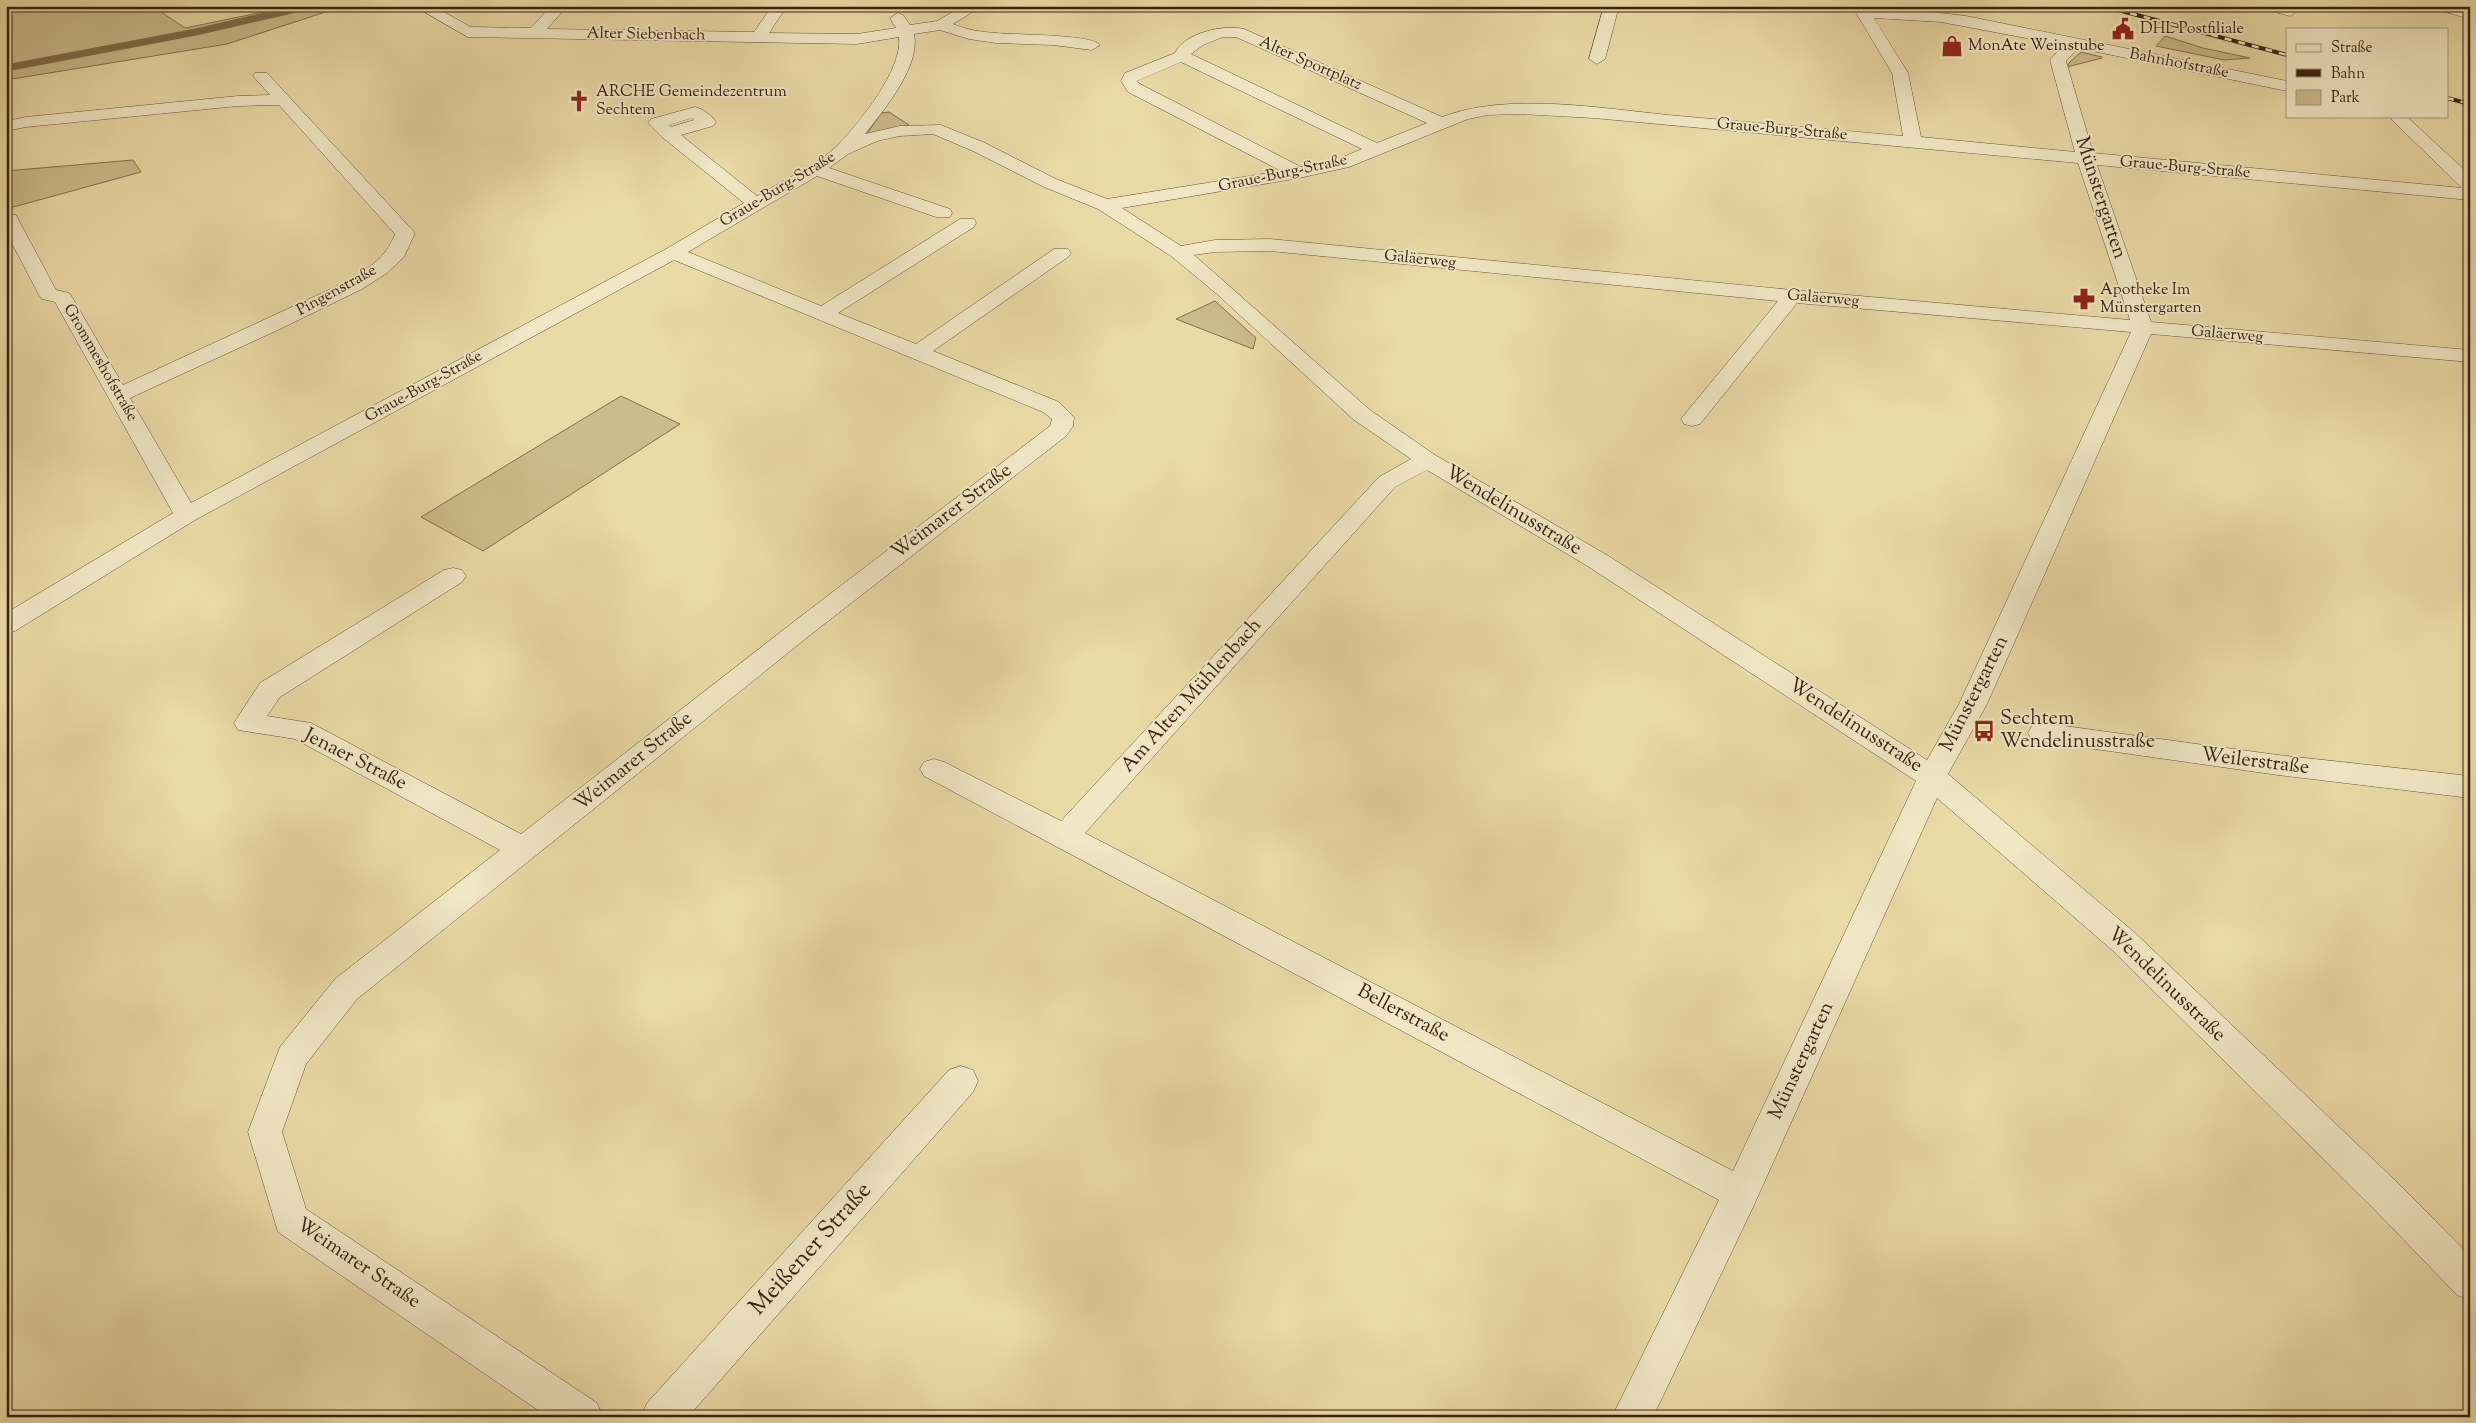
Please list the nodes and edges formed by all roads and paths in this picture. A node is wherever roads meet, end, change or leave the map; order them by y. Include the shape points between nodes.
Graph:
1 (421, 6) edge
2 (560, 6) edge
3 (780, 6) edge
4 (975, 6) edge
5 (1612, 6) edge
6 (2440, 6) edge
7 (1862, 10) edge
8 (2470, 14) edge
9 (898, 18) dead end
10 (941, 25) junction
11 (906, 32) junction
12 (535, 33) junction
13 (758, 38) junction
14 (2075, 42) junction
15 (1092, 46) dead end
16 (1182, 56) junction
17 (1597, 59) dead end
18 (261, 76) dead end
19 (2286, 86) edge
20 (882, 99) junction
21 (284, 100) junction
22 (2398, 118) edge
23 (1440, 122) junction
24 (6, 126) edge
25 (935, 129) junction
26 (668, 133) dead end
27 (1913, 142) junction
28 (842, 150) junction
29 (1378, 150) junction
30 (2086, 159) junction
31 (816, 169) junction
32 (1299, 173) junction
33 (2470, 184) edge
34 (2470, 194) edge
35 (756, 204) junction
36 (1105, 205) junction
37 (943, 213) dead end
38 (9, 219) dead end
39 (967, 223) dead end
40 (1178, 252) junction
41 (673, 253) junction
42 (1061, 253) dead end
43 (1792, 296) junction
44 (822, 314) junction
45 (2143, 328) junction
46 (917, 353) junction
47 (2470, 356) edge
48 (118, 395) junction
49 (1692, 419) dead end
50 (1427, 460) junction
51 (186, 515) junction
52 (453, 576) dead end
53 (6, 625) edge
54 (2042, 733) dead end
55 (934, 769) dead end
56 (1932, 776) junction
57 (2470, 787) edge
58 (1066, 836) junction
59 (524, 849) junction
60 (961, 1082) dead end
61 (1741, 1193) junction
62 (2470, 1282) edge
63 (583, 1417) edge
64 (661, 1417) edge
65 (1632, 1417) edge

1 - 12 street, Alter Siebenbach via 468,32
2 - 12 street
3 - 13 street
4 - 10 street, Alter Siebenbach
5 - 17 street
6 - 8 street
7 - 14 street, Bahnhofstraße via 1907,14
7 - 27 street via 1900,73
9 - 11 street
10 - 11 street, Alter Siebenbach
10 - 15 street via 985,39 1054,40
11 - 13 street, Alter Siebenbach via 857,39
11 - 20 street, Graue-Burg-Straße via 906,47 900,67
12 - 13 street, Alter Siebenbach
14 - 19 street, Bahnhofstraße
14 - 30 street, Münstergarten via 2058,60
16 - 23 street, Alter Sportplatz via 1185,49 1213,34 1238,32
16 - 29 street
16 - 32 street, Alter Sportplatz via 1131,76 1129,81 1134,88
18 - 21 street, Pingenstraße
20 - 25 street
20 - 28 street, Graue-Burg-Straße
21 - 24 street via 229,102
21 - 48 street, Pingenstraße via 405,233 397,253 354,286
22 - 33 street
23 - 27 street, Graue-Burg-Straße via 1488,110 1521,109
23 - 29 street, Graue-Burg-Straße
25 - 28 street, Graue-Burg-Straße via 872,137
25 - 36 street, Graue-Burg-Straße
26 - 35 street
27 - 30 street, Graue-Burg-Straße
28 - 31 street, Graue-Burg-Straße
29 - 32 street, Graue-Burg-Straße
30 - 34 street, Graue-Burg-Straße
30 - 45 street, Münstergarten
31 - 35 street, Graue-Burg-Straße
31 - 37 street
32 - 36 street, Graue-Burg-Straße
35 - 41 street, Graue-Burg-Straße
36 - 40 street, Graue-Burg-Straße
38 - 48 street, Grommeshofstraße via 49,295 62,297
39 - 44 street
40 - 43 street, Galäerweg via 1215,246 1270,245
40 - 50 street, Wendelinusstraße via 1362,415
41 - 44 street, Weimarer Straße
41 - 51 street, Graue-Burg-Straße
42 - 46 street
43 - 45 street, Galäerweg
43 - 49 street
44 - 46 street, Weimarer Straße
45 - 47 street, Galäerweg
45 - 56 street, Münstergarten via 1973,704
46 - 59 street, Weimarer Straße via 1051,407 1063,417 1062,426
48 - 51 street, Grommeshofstraße
50 - 56 street, Wendelinusstraße via 1605,566
50 - 58 street, Am Alten Mühlenbach via 1387,482
51 - 53 street, Graue-Burg-Straße
52 - 59 street, Jenaer Straße via 270,690 248,723 301,730
54 - 57 street, Weilerstraße
55 - 58 street
56 - 61 street, Münstergarten
56 - 62 street, Wendelinusstraße via 2123,941
58 - 61 street, Bellerstraße
59 - 63 street, Weimarer Straße via 346,989 292,1057 265,1132 291,1220
60 - 64 street, Meißener Straße
61 - 65 street, Münstergarten

